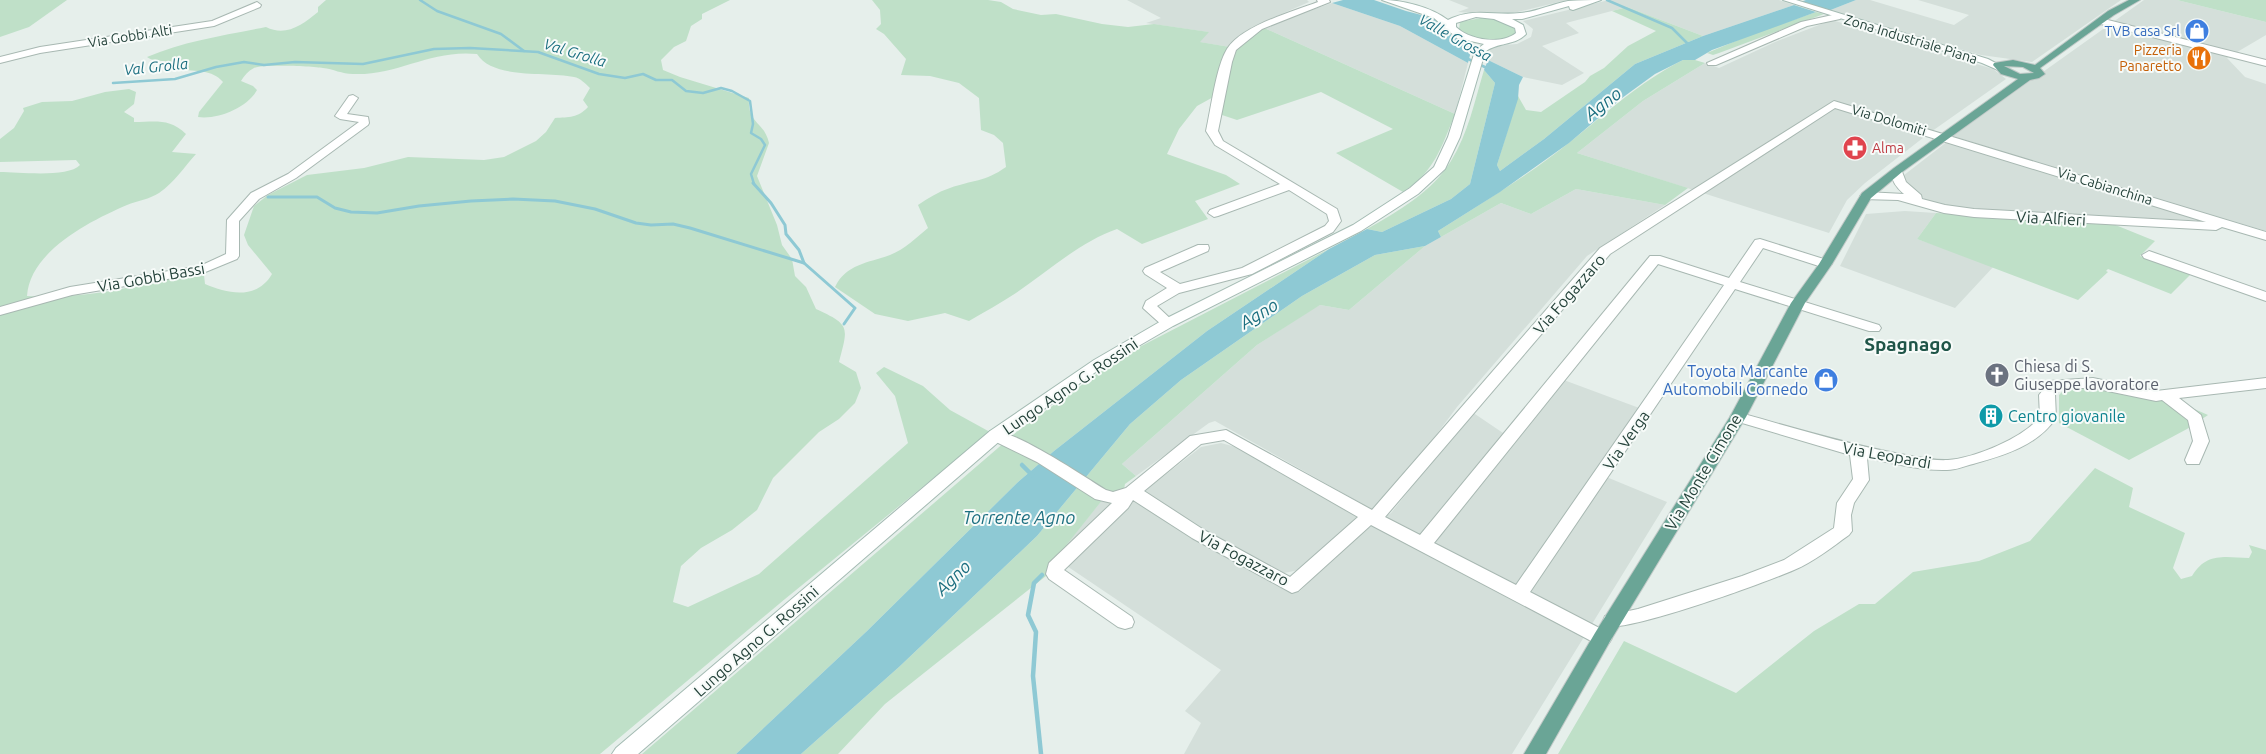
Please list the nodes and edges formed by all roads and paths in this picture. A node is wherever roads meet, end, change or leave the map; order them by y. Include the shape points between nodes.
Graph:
1 (1386, 0) edge
2 (1581, 0) edge
3 (1597, 0) edge
4 (1787, 0) edge
5 (2136, 0) edge
6 (1326, 1) edge
7 (257, 5) dead end
8 (1428, 13) junction
9 (1833, 15) junction
10 (1465, 16) junction
11 (1498, 18) junction
12 (2100, 21) junction
13 (1450, 25) junction
14 (1520, 27) junction
15 (1465, 37) junction
16 (1497, 42) junction
17 (0, 60) edge
18 (1476, 61) junction
19 (1712, 63) dead end
20 (2266, 63) edge
21 (2000, 65) junction
22 (2039, 68) junction
23 (2020, 78) junction
24 (353, 98) dead end
25 (1834, 104) joint
26 (1944, 137) junction
27 (1897, 171) junction
28 (1290, 185) junction
29 (1875, 188) junction
30 (1902, 192) junction
31 (1214, 213) dead end
32 (2238, 227) junction
33 (2266, 236) edge
34 (1203, 248) dead end
35 (2149, 255) dead end
36 (1826, 264) junction
37 (1734, 283) junction
38 (1178, 289) junction
39 (2266, 297) edge
40 (1798, 303) junction
41 (0, 311) edge
42 (1168, 323) junction
43 (1874, 328) dead end
44 (2266, 383) edge
45 (2166, 396) junction
46 (1738, 417) junction
47 (996, 435) junction
48 (1858, 451) junction
49 (2193, 460) dead end
50 (1130, 493) junction
51 (1372, 517) junction
52 (1423, 544) junction
53 (1519, 594) junction
54 (1612, 621) junction
55 (1126, 622) dead end
56 (1602, 638) junction
57 (623, 754) edge
58 (1535, 754) edge

1 - 8 street
2 - 11 street via 1522,16
3 - 14 street via 1529,18 1521,22
4 - 9 street, Zona Industriale Piana
5 - 12 main road
6 - 28 street via 1259,27 1232,49 1226,62 1212,131 1219,143
7 - 17 street, Via Gobbi Alti via 214,23 40,50
8 - 10 street
8 - 13 street
9 - 19 street
9 - 21 street, Zona Industriale Piana
10 - 11 street
10 - 13 street
11 - 14 street
12 - 20 street
12 - 22 main road
13 - 15 street via 1454,32
14 - 16 street via 1518,37
15 - 16 street
15 - 18 street via 1473,45
16 - 18 street via 1484,47
18 - 42 street, Lungo Agno G. Rossini via 1461,117 1439,169 1414,191 1357,228
21 - 22 main road via 2023,64
21 - 23 main road
22 - 23 main road, Via Monte Cimone via 2039,76
23 - 26 main road, Via Monte Cimone
24 - 41 street, Via Gobbi Bassi via 340,116 364,119 364,123 292,176 254,196 233,220 232,256 203,269 70,290
25 - 26 street, Via Dolomiti
25 - 51 street, Via Fogazzaro via 1605,251
26 - 27 main road, Via Monte Cimone
26 - 32 street, Via Cabianchina
27 - 29 main road, Via Monte Cimone
27 - 30 street
28 - 31 street
28 - 38 street via 1333,212 1334,222 1329,229 1247,271
29 - 30 street, Via Alfieri
29 - 30 street
29 - 36 main road, Via Monte Cimone
30 - 32 street, Via Alfieri via 1944,209 1974,213
32 - 33 street, Via Cabianchina
34 - 38 street via 1150,271
35 - 39 street
36 - 37 street, Via Verga via 1760,243
36 - 40 main road, Via Monte Cimone
37 - 40 street
37 - 52 street via 1655,259
37 - 53 street, Via Verga
38 - 42 street via 1151,304 1150,308
40 - 43 street
40 - 46 main road, Via Monte Cimone
42 - 47 street, Lungo Agno G. Rossini via 1099,363
44 - 45 street, Via Leopardi
45 - 48 street, Via Leopardi via 2093,382 2055,384 2047,395 2048,418 2039,429 1997,452 1949,465 1926,464
45 - 49 street via 2195,418 2200,441
46 - 48 street, Via Leopardi
46 - 54 main road, Via Monte Cimone
47 - 50 street via 1043,458 1101,495 1114,498
47 - 57 street, Lungo Agno G. Rossini
48 - 54 street via 1861,480 1846,498 1841,516 1843,531 1790,565 1748,582
50 - 51 street via 1196,440 1226,435
50 - 51 street, Via Fogazzaro via 1292,586
50 - 55 street via 1055,568 1055,574
51 - 52 street
52 - 53 street
53 - 56 street
54 - 56 main road, Via Monte Cimone
56 - 58 main road, Via Monte Cimone

